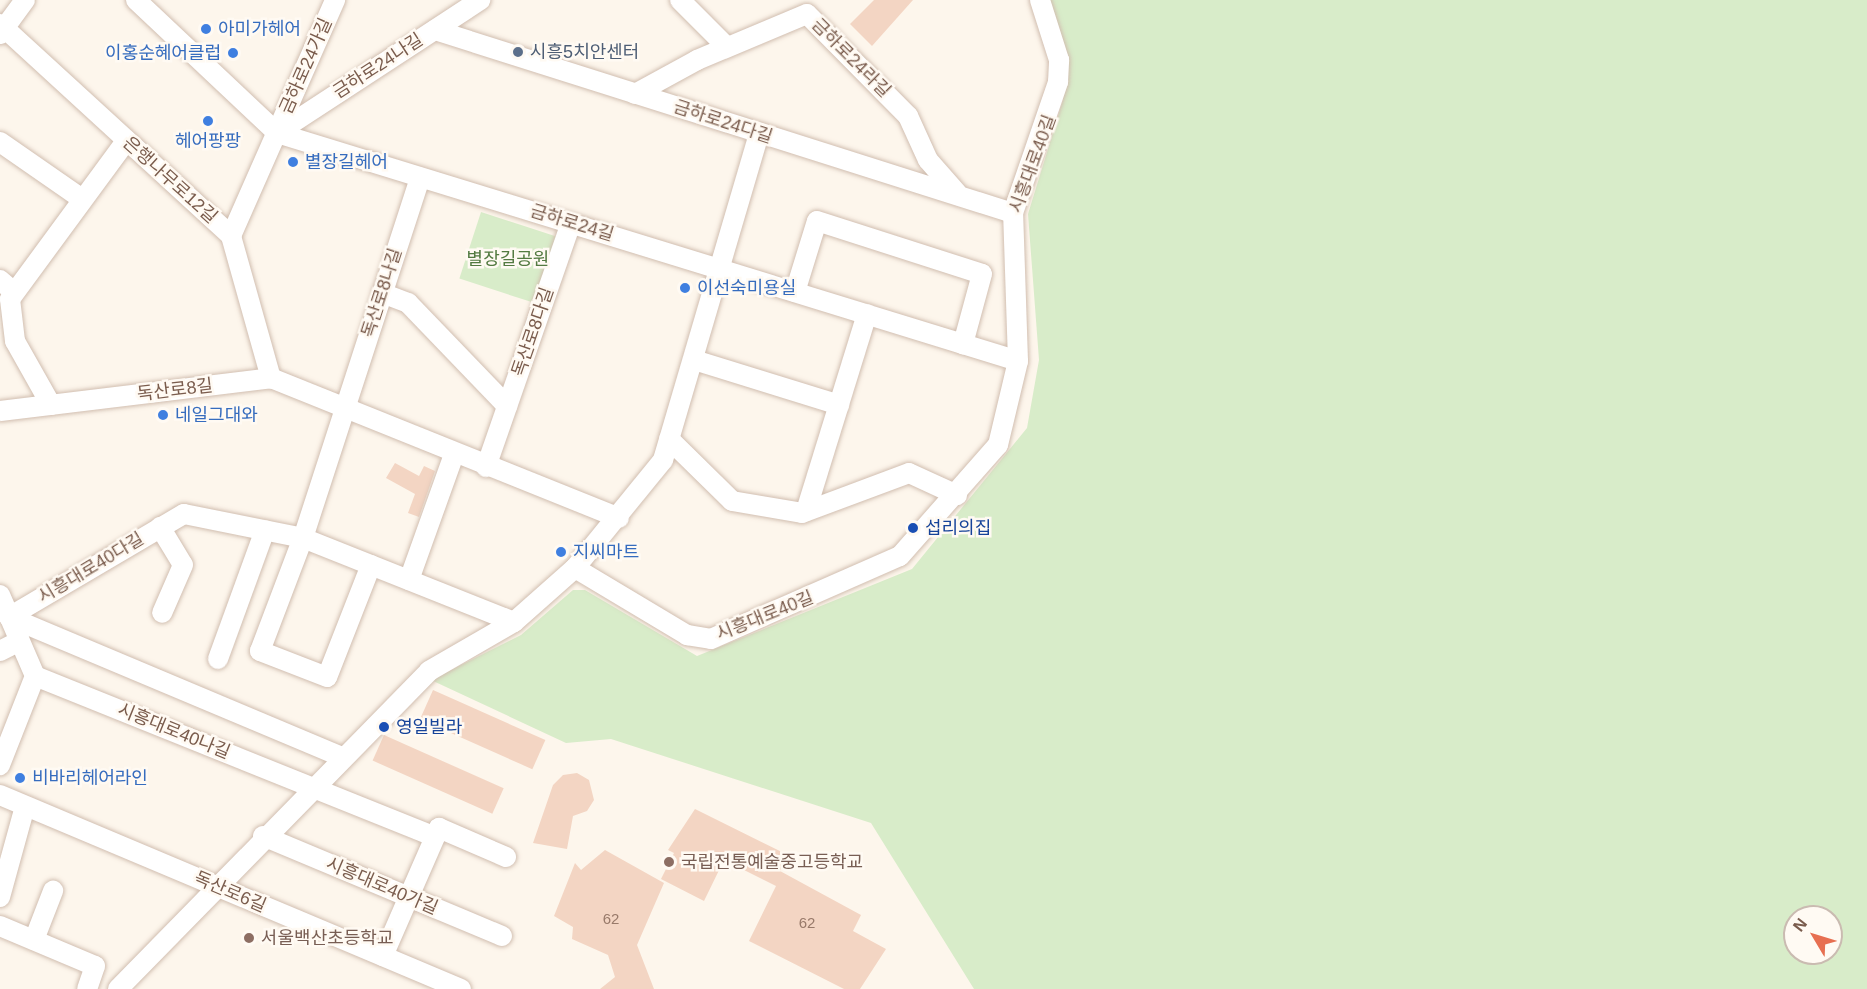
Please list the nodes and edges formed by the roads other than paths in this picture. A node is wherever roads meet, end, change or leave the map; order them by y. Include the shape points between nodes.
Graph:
1 (26, 0) edge
2 (136, 0) edge
3 (335, 0) edge
4 (480, 0) edge
5 (680, 0) edge
6 (1040, 0) edge
7 (2, 29) edge
8 (435, 30) junction
9 (727, 47) junction
10 (635, 94) junction
11 (277, 133) junction
12 (759, 133) junction
13 (127, 140) junction
14 (0, 142) edge
15 (420, 177) junction
16 (961, 197) junction
17 (82, 199) junction
18 (1013, 213) junction
19 (571, 223) junction
20 (231, 236) junction
21 (721, 270) junction
22 (7, 286) edge
23 (795, 292) junction
24 (382, 293) junction
25 (867, 314) junction
26 (963, 344) junction
27 (694, 360) junction
28 (1018, 361) junction
29 (271, 378) junction
30 (51, 405) junction
31 (839, 405) junction
32 (507, 406) junction
33 (344, 409) junction
34 (0, 411) edge
35 (669, 439) junction
36 (454, 454) junction
37 (486, 467) junction
38 (957, 495) junction
39 (806, 512) junction
40 (619, 518) junction
41 (160, 527) junction
42 (265, 530) junction
43 (303, 538) junction
44 (371, 565) junction
45 (576, 568) junction
46 (410, 580) junction
47 (0, 595) edge
48 (162, 613) dead end
49 (9, 617) junction
50 (514, 622) junction
51 (20, 641) junction
52 (0, 651) edge
53 (218, 659) dead end
54 (35, 676) junction
55 (342, 757) junction
56 (0, 765) edge
57 (312, 786) junction
58 (0, 795) edge
59 (25, 806) junction
60 (263, 836) junction
61 (435, 837) junction
62 (506, 857) dead end
63 (216, 886) junction
64 (53, 891) dead end
65 (0, 897) edge
66 (409, 897) junction
67 (0, 926) edge
68 (502, 936) dead end
69 (34, 940) junction
70 (383, 956) junction
71 (87, 989) edge
72 (118, 989) edge
73 (461, 989) edge

1 - 7 street
2 - 11 street, 금하로24길
3 - 11 street, 금하로24가길
4 - 8 street, 금하로24나길
5 - 9 street
6 - 18 street, 시흥대로40길 via 1059,60 1058,82
7 - 13 street, 은행나무로12길
8 - 10 street, 금하로24다길
8 - 11 street, 금하로24나길
9 - 10 street, 금하로24라길
9 - 16 street, 금하로24라길 via 807,14 908,116 928,160
10 - 12 street, 금하로24다길
11 - 15 street, 금하로24길
11 - 20 street
12 - 16 street, 금하로24다길
12 - 21 street
13 - 17 street
13 - 20 street, 은행나무로12길
14 - 17 street
15 - 19 street, 금하로24길
15 - 24 street, 독산로8나길
16 - 18 street, 금하로24다길
17 - 22 street
18 - 28 street, 시흥대로40길
19 - 21 street, 금하로24길
19 - 32 street, 독산로8다길
20 - 29 street, 은행나무로12길
21 - 23 street, 금하로24길
21 - 27 street
22 - 30 street via 15,342
23 - 25 street, 금하로24길
23 - 26 street via 817,220 982,274
24 - 32 street, 독산로8다길 via 408,303
24 - 33 street, 독산로8나길
25 - 26 street, 금하로24길
25 - 31 street
26 - 28 street, 금하로24길
27 - 31 street
27 - 35 street
28 - 38 street, 시흥대로40길 via 998,445
29 - 30 street, 독산로8길
29 - 33 street
30 - 34 street, 독산로8길
31 - 39 street
32 - 37 street, 독산로8다길
33 - 36 street
33 - 43 street
35 - 39 street via 732,501
35 - 40 street via 663,460
36 - 37 street
36 - 46 street
37 - 40 street
38 - 39 street via 909,473
38 - 45 street, 시흥대로40길 via 900,556 711,639 687,635
40 - 45 street
41 - 42 street, 시흥대로40다길 via 183,514
41 - 48 street via 183,565
41 - 49 street, 시흥대로40다길
42 - 43 street, 시흥대로40다길
42 - 53 street
43 - 44 street, 시흥대로40다길
43 - 44 street via 260,651 327,677
44 - 46 street, 시흥대로40다길
45 - 50 street
46 - 50 street, 시흥대로40다길
47 - 49 street
49 - 51 street
49 - 55 street, 시흥대로40다길
50 - 55 street via 429,671
51 - 52 street
51 - 54 street
54 - 56 street
54 - 57 street, 시흥대로40나길
55 - 57 street
57 - 60 street
57 - 61 street
58 - 59 street, 독산로6길
59 - 63 street, 독산로6길
59 - 65 street
60 - 63 street
60 - 66 street, 시흥대로40가길
61 - 62 street via 439,828
61 - 66 street
63 - 70 street, 독산로6길
63 - 72 street
64 - 69 street
66 - 68 street, 시흥대로40가길
66 - 70 street
67 - 69 street
69 - 71 street via 95,966
70 - 73 street, 독산로6길

